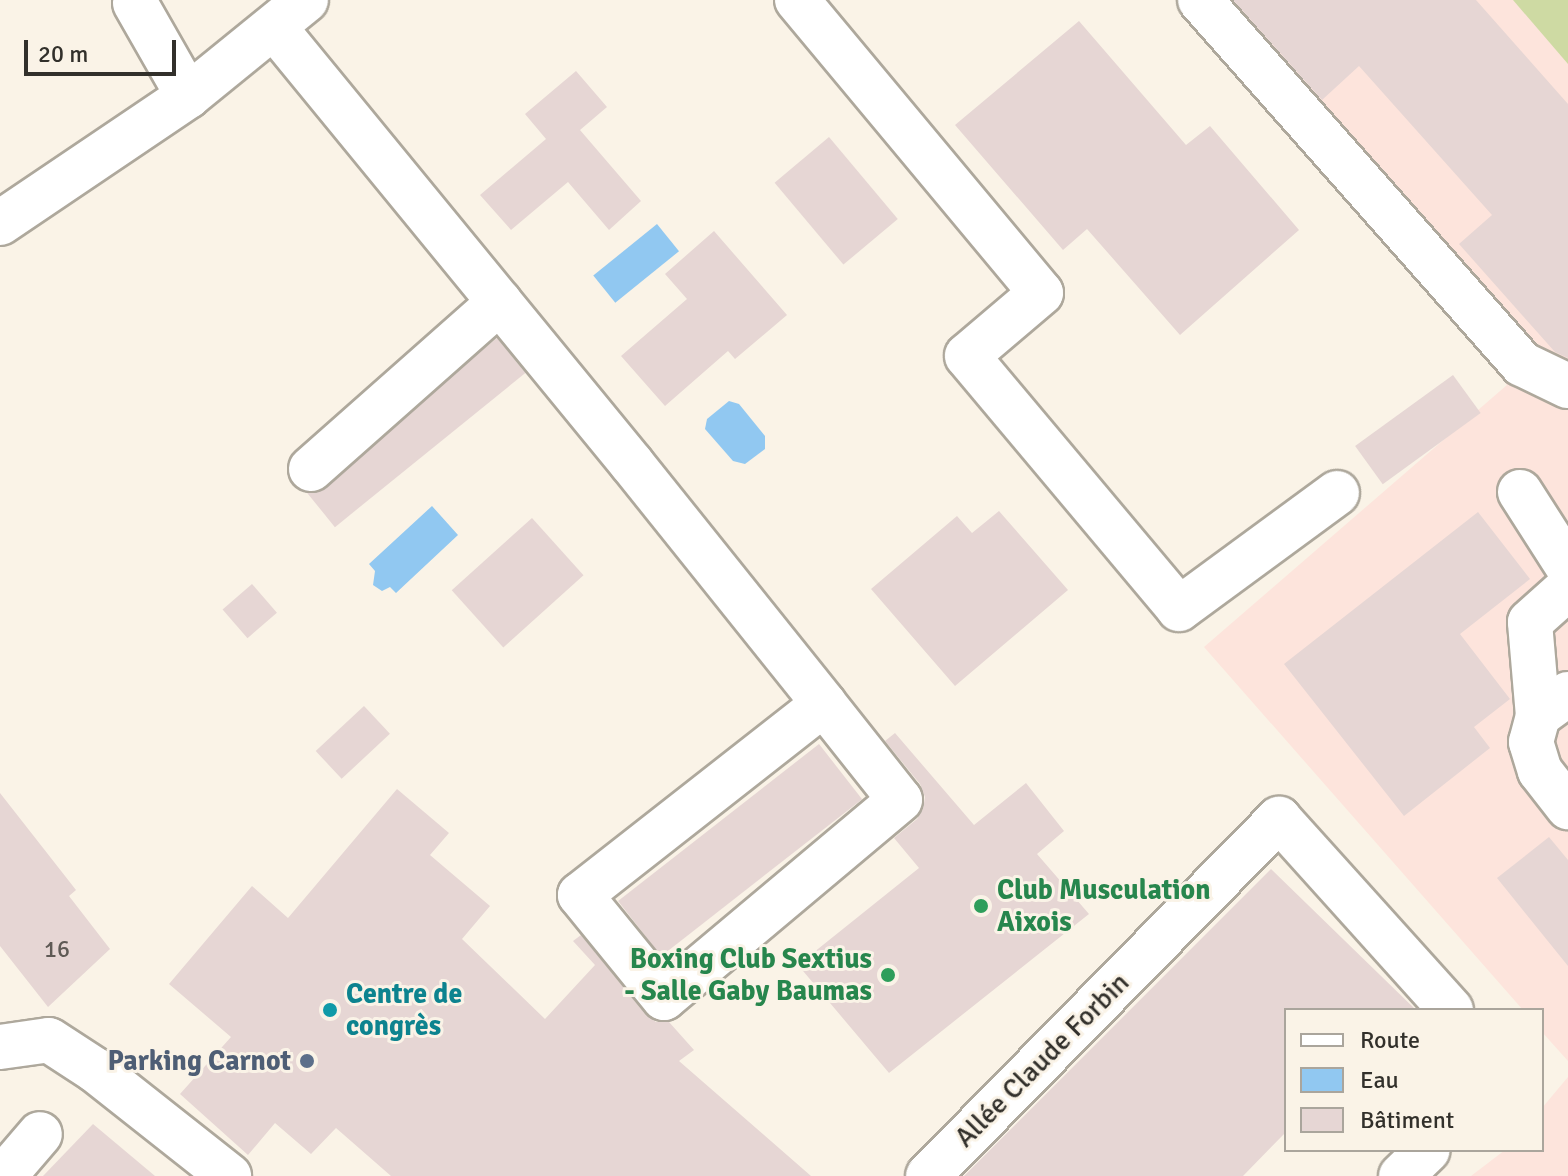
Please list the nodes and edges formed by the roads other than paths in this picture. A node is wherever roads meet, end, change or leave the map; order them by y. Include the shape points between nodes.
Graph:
1 (797, 0) edge
2 (1200, 0) edge
3 (135, 3) dead end
4 (290, 13) edge
5 (188, 96) junction
6 (0, 223) edge
7 (500, 302) junction
8 (1568, 386) edge
9 (311, 469) dead end
10 (1520, 492) dead end
11 (1337, 493) dead end
12 (1568, 567) edge
13 (1568, 588) edge
14 (824, 704) junction
15 (1553, 705) edge
16 (1568, 807) edge
17 (1449, 1008) edge
18 (0, 1047) edge
19 (40, 1134) dead end
20 (1426, 1152) edge
21 (4, 1176) edge
22 (229, 1176) edge
23 (928, 1176) edge
24 (1401, 1176) edge

1 - 11 street via 1041,293 967,356 1179,609
2 - 8 street via 1522,364
3 - 5 street
4 - 5 street
4 - 7 street
5 - 6 street
7 - 9 street
7 - 14 street
10 - 12 street
13 - 15 street via 1530,622
14 - 14 street via 580,895 664,998 900,800
15 - 16 street via 1531,742 1540,771
17 - 23 street, Allée Claude Forbin via 1279,819
18 - 22 street via 49,1040
19 - 21 street
20 - 24 street

